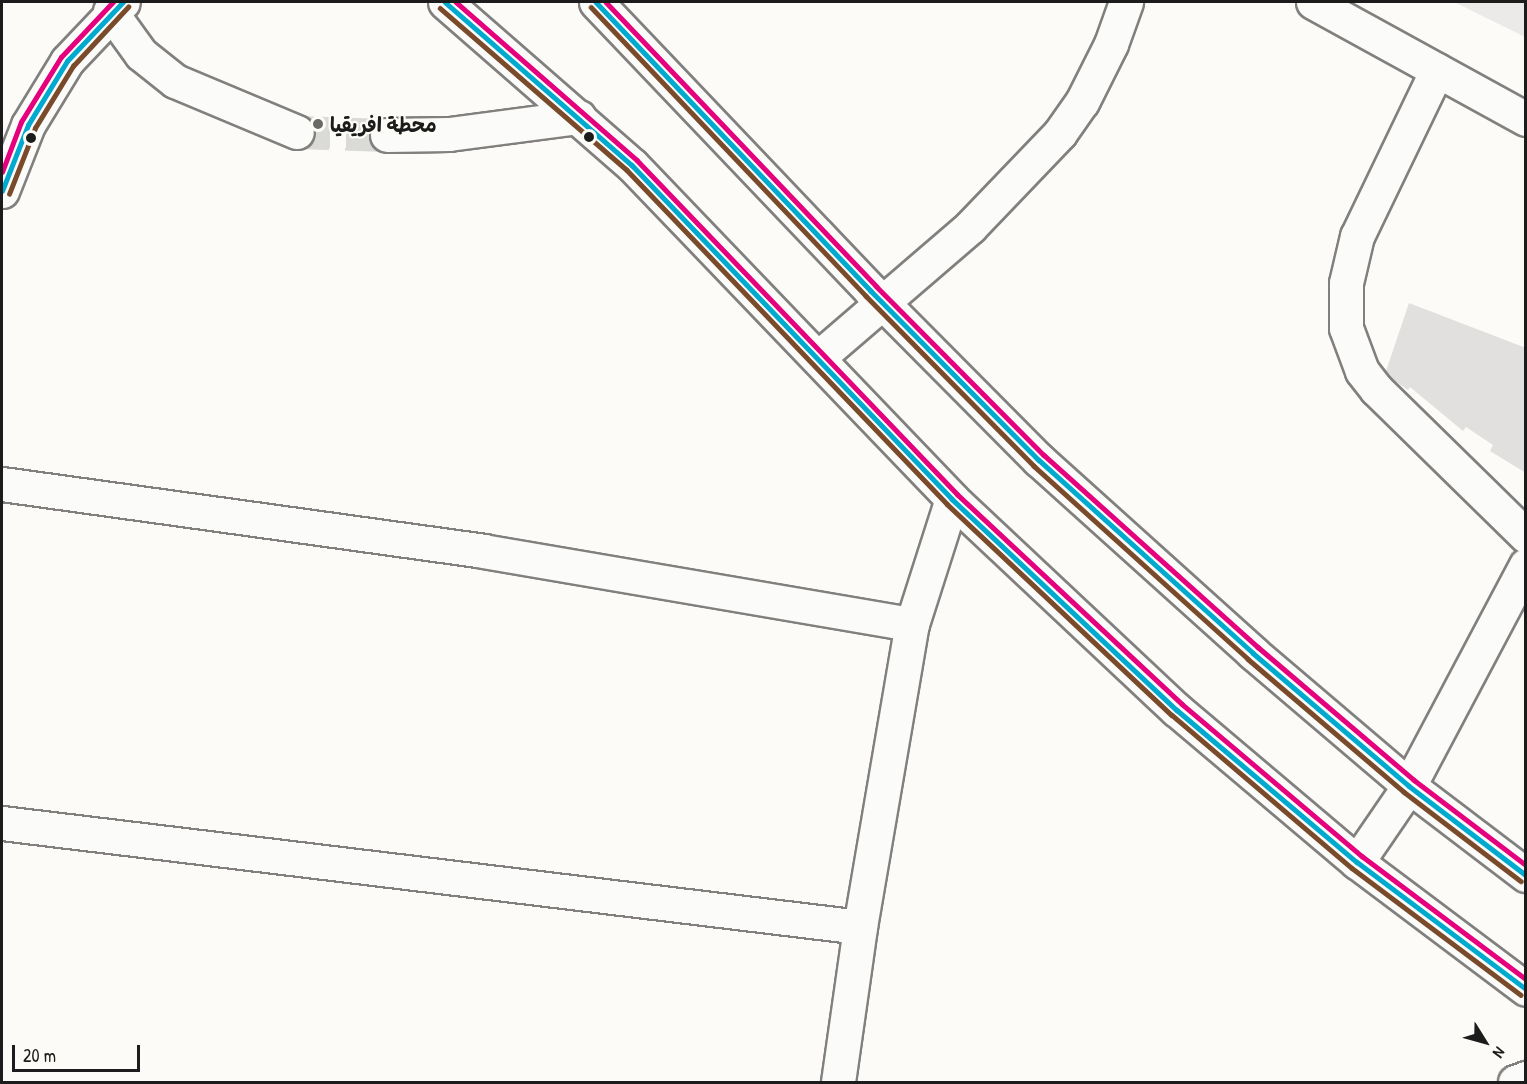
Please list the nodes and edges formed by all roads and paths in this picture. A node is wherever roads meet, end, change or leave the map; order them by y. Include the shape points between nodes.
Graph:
1 (445, 2) edge
2 (1126, 2) edge
3 (1313, 2) edge
4 (601, 4) edge
5 (116, 7) edge
6 (1437, 70) junction
7 (579, 117) junction
8 (1526, 119) edge
9 (297, 132) tunnel mouth
10 (387, 135) tunnel mouth
11 (2, 191) edge
12 (882, 303) junction
13 (819, 357) junction
14 (2, 484) edge
15 (952, 499) junction
16 (1526, 536) edge
17 (1526, 565) edge
18 (912, 624) junction
19 (1409, 786) junction
20 (2, 824) edge
21 (1357, 862) junction
22 (1526, 875) edge
23 (860, 927) junction
24 (1526, 989) edge
25 (1526, 1078) edge
26 (838, 1083) edge
27 (1515, 1083) edge

1 - 7 street
2 - 12 street via 1082,102 1060,133 970,227
3 - 6 street
4 - 12 street
5 - 9 street via 141,54 175,81
5 - 11 street via 67,61 28,125
6 - 8 street
6 - 16 street via 1357,236 1346,283 1346,328 1362,371 1376,389
7 - 10 street via 448,134
7 - 13 street via 632,165
12 - 13 street
12 - 19 street via 1039,460 1138,551
13 - 15 street
14 - 18 street via 483,551
15 - 18 street
15 - 21 street via 1177,710
17 - 19 street
18 - 23 street
19 - 21 street
19 - 22 street
20 - 23 street
21 - 24 street
23 - 26 street
25 - 27 street

